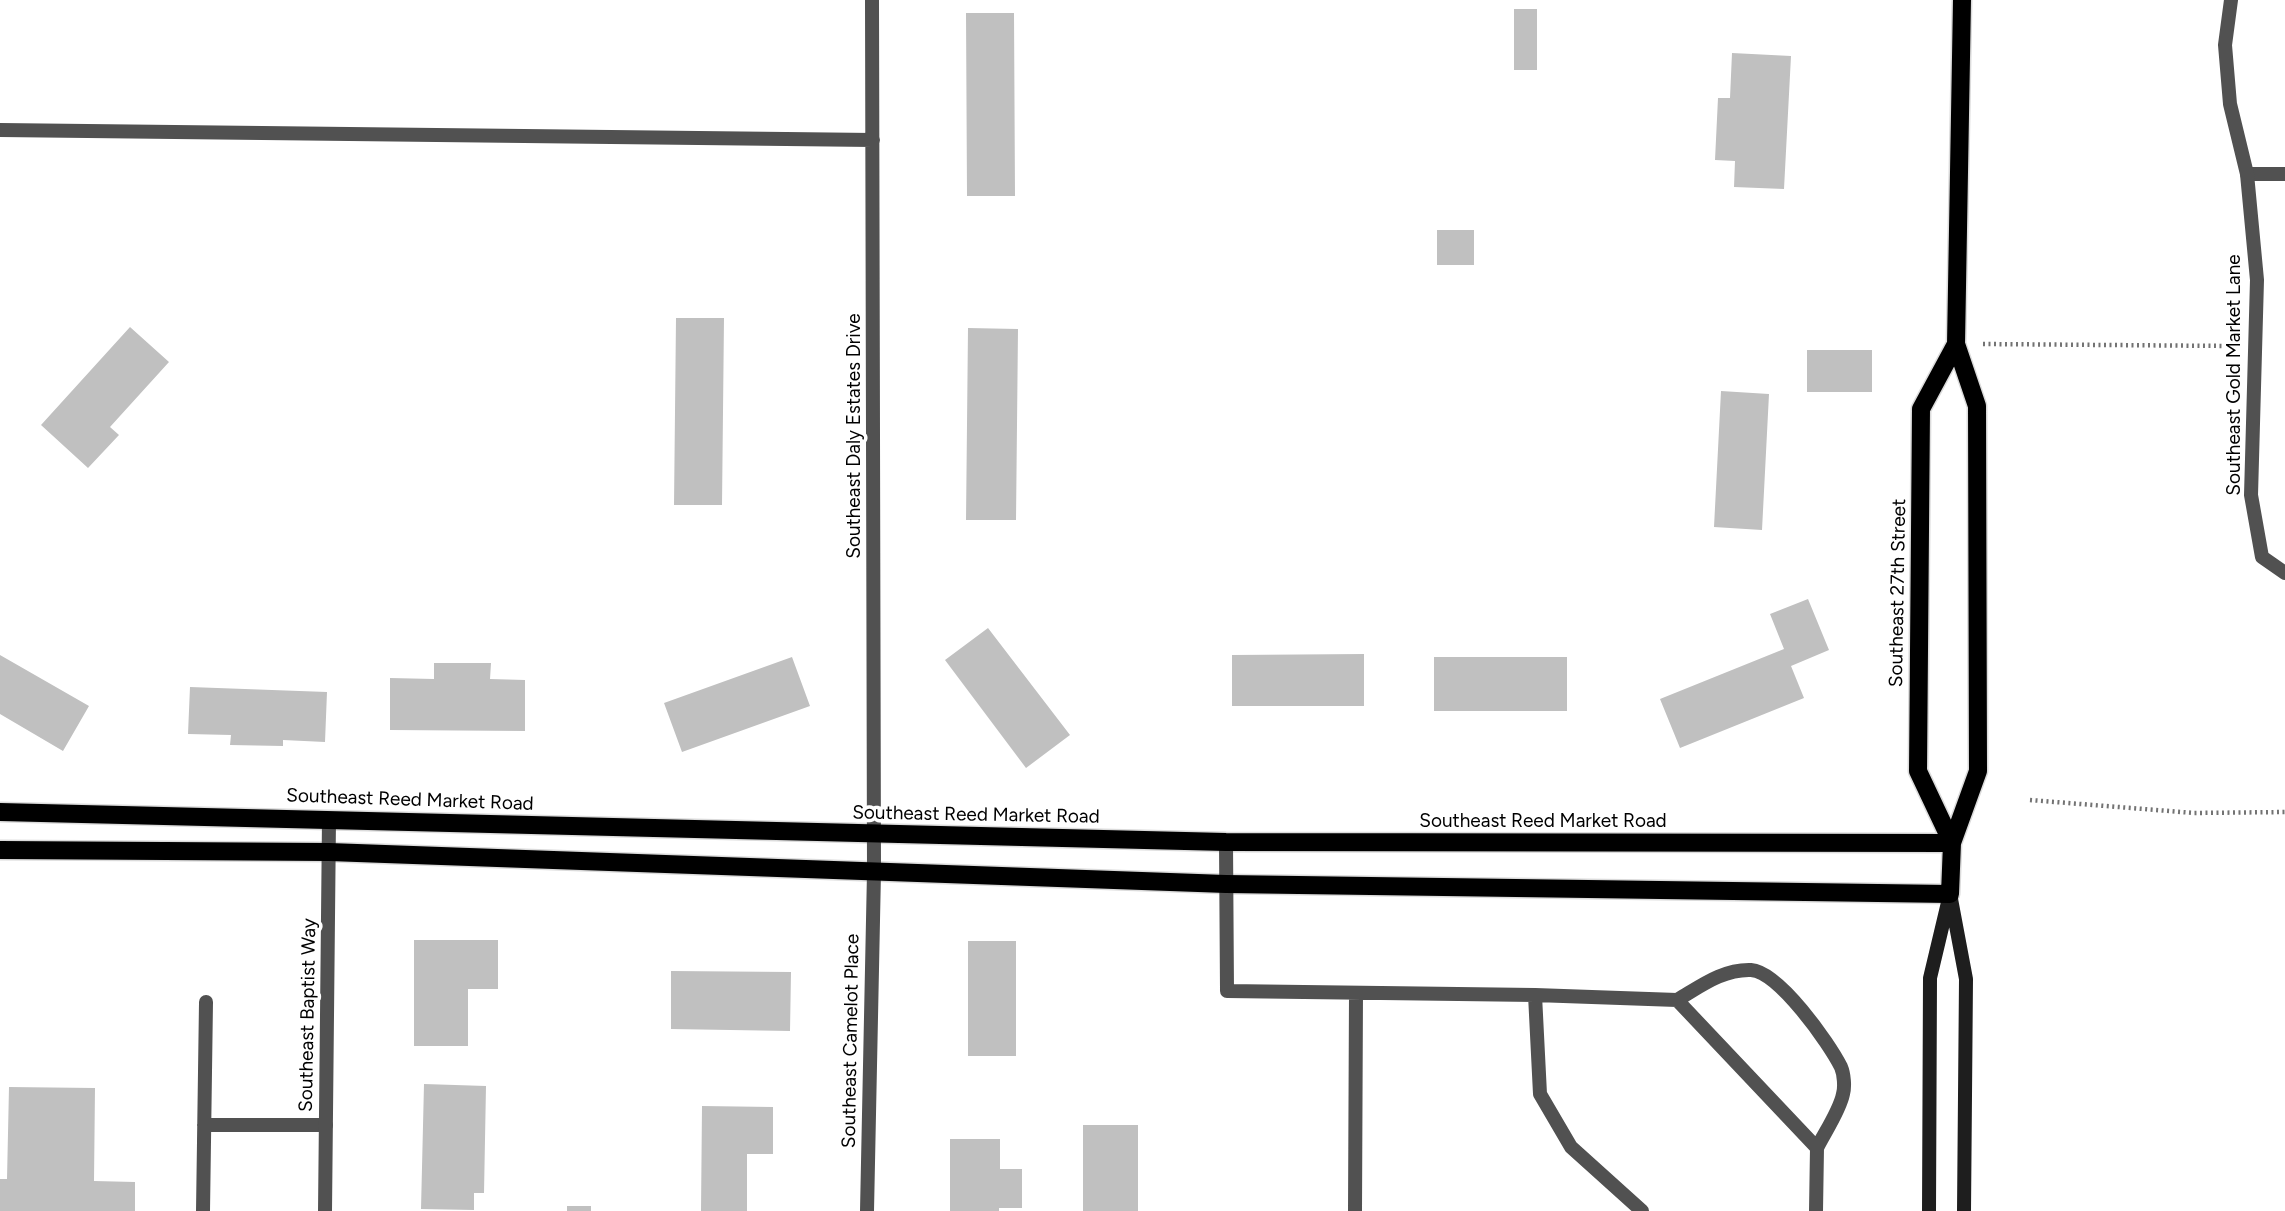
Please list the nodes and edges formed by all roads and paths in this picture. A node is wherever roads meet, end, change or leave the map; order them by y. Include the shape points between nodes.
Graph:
1 (872, 0) edge
2 (1962, 0) edge
3 (2231, 0) edge
4 (0, 130) edge
5 (873, 140) junction
6 (2247, 174) junction
7 (2285, 174) edge
8 (1956, 344) junction
9 (2255, 346) junction
10 (2285, 573) edge
11 (2030, 800) dead end
12 (0, 812) edge
13 (2285, 812) edge
14 (329, 819) junction
15 (874, 835) junction
16 (1226, 842) junction
17 (1952, 843) junction
18 (0, 850) edge
19 (329, 852) junction
20 (874, 872) junction
21 (1226, 884) junction
22 (1950, 894) junction
23 (1356, 993) junction
24 (1535, 995) junction
25 (1678, 1000) junction
26 (206, 1002) dead end
27 (204, 1125) junction
28 (326, 1125) junction
29 (1818, 1148) junction
30 (203, 1211) edge
31 (325, 1211) edge
32 (867, 1211) edge
33 (1355, 1211) edge
34 (1642, 1211) edge
35 (1816, 1211) edge
36 (1929, 1211) edge
37 (1964, 1211) edge

1 - 5 street, Southeast Daly Estates Drive
2 - 8 main road, Southeast 27th Street
3 - 6 street, Southeast Gold Market Lane via 2225,45 2230,104
4 - 5 street
5 - 15 street, Southeast Daly Estates Drive
6 - 7 street
6 - 9 street, Southeast Gold Market Lane via 2257,280
8 - 9 path
8 - 17 main road, Southeast 27th Street via 1977,406 1978,771
8 - 17 main road, Southeast 27th Street via 1921,409 1918,757 1918,771
9 - 10 street, Southeast Gold Market Lane via 2251,495 2262,557
11 - 13 path via 2194,813
12 - 14 main road, Southeast Reed Market Road
14 - 15 main road, Southeast Reed Market Road
14 - 19 street, Southeast Baptist Way
15 - 16 main road, Southeast Reed Market Road
15 - 20 street, Southeast Daly Estates Drive
16 - 17 main road, Southeast Reed Market Road
16 - 21 street
17 - 22 main road, Southeast 27th Street
18 - 19 main road
19 - 20 main road
19 - 28 street, Southeast Baptist Way
20 - 21 main road
20 - 32 street, Southeast Camelot Place
21 - 22 main road
21 - 23 street via 1227,991
22 - 36 main road, Southeast 27th Street via 1930,978
22 - 37 main road, Southeast 27th Street via 1966,979
23 - 24 street
23 - 33 street
24 - 25 street
24 - 34 street via 1539,1094 1571,1147
25 - 29 street
25 - 29 street via 1716,977 1755,970 1790,996 1842,1070 1843,1094
26 - 27 street
27 - 28 street
27 - 30 street
28 - 31 street, Southeast Baptist Way
29 - 35 street

